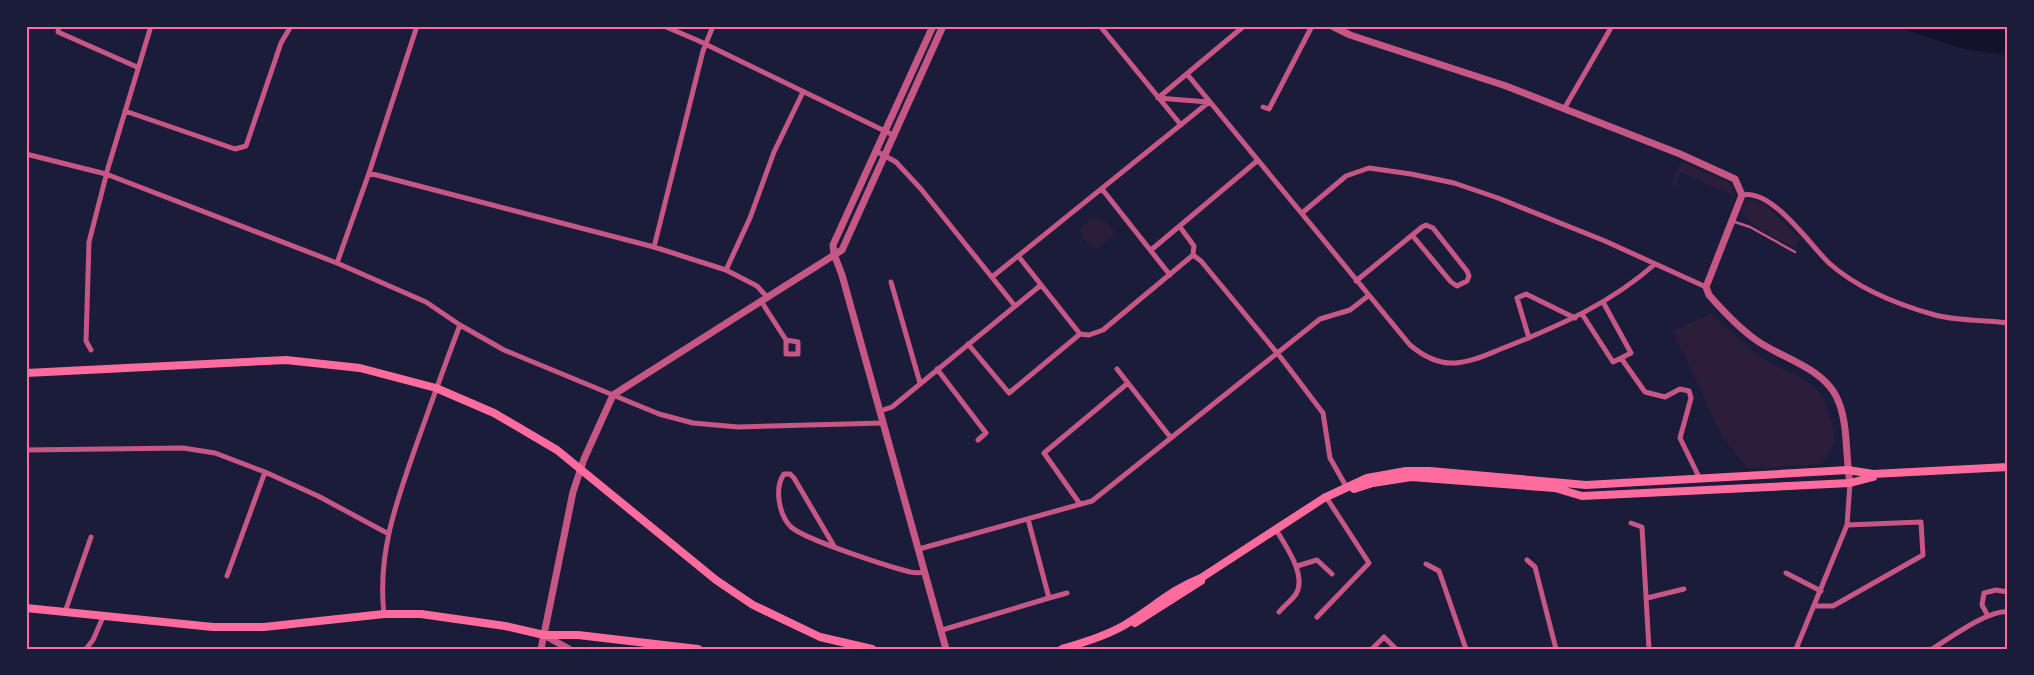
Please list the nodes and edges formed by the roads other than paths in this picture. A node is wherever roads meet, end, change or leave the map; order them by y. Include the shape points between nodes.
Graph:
1 (59, 26) edge
2 (151, 26) edge
3 (291, 26) edge
4 (417, 26) edge
5 (664, 26) edge
6 (713, 26) edge
7 (933, 26) edge
8 (943, 26) edge
9 (1100, 26) edge
10 (1244, 26) edge
11 (1312, 26) edge
12 (1332, 26) edge
13 (1612, 26) edge
14 (705, 44) junction
15 (138, 67) junction
16 (1186, 74) junction
17 (803, 92) junction
18 (1158, 98) junction
19 (1209, 102) junction
20 (1263, 106) dead end
21 (1564, 109) junction
22 (125, 111) junction
23 (1180, 125) junction
24 (886, 132) junction
25 (893, 136) junction
26 (876, 151) junction
27 (26, 154) edge
28 (885, 155) junction
29 (1257, 161) junction
30 (370, 173) junction
31 (106, 174) junction
32 (1102, 189) junction
33 (1742, 194) junction
34 (1302, 213) junction
35 (1730, 220) junction
36 (1180, 227) junction
37 (1412, 236) junction
38 (654, 247) junction
39 (1151, 250) junction
40 (1794, 252) dead end
41 (834, 254) junction
42 (1193, 255) junction
43 (1019, 257) junction
44 (337, 263) junction
45 (1655, 264) junction
46 (726, 270) junction
47 (1170, 275) junction
48 (992, 277) junction
49 (1356, 281) junction
50 (891, 282) dead end
51 (1041, 285) junction
52 (1706, 287) junction
53 (1368, 296) junction
54 (764, 299) junction
55 (1603, 302) junction
56 (1015, 306) junction
57 (1582, 314) junction
58 (1575, 318) junction
59 (2008, 323) edge
60 (460, 325) junction
61 (1080, 334) junction
62 (1529, 338) junction
63 (786, 340) dead end
64 (968, 344) junction
65 (90, 350) dead end
66 (1276, 353) junction
67 (1621, 358) junction
68 (937, 369) junction
69 (1117, 369) dead end
70 (26, 373) edge
71 (920, 382) junction
72 (1128, 384) junction
73 (436, 388) junction
74 (613, 395) junction
75 (880, 411) junction
76 (884, 423) junction
77 (1171, 438) junction
78 (978, 440) dead end
79 (26, 450) edge
80 (2008, 467) edge
81 (580, 468) junction
82 (1848, 470) junction
83 (2008, 471) edge
84 (265, 472) junction
85 (1700, 479) junction
86 (1850, 483) junction
87 (1347, 488) junction
88 (1328, 500) junction
89 (1080, 504) junction
90 (1028, 519) junction
91 (1630, 523) dead end
92 (1847, 525) junction
93 (1278, 531) junction
94 (387, 533) junction
95 (90, 537) dead end
96 (834, 546) junction
97 (919, 549) junction
98 (1527, 560) dead end
99 (1426, 564) dead end
100 (1297, 566) junction
101 (925, 572) junction
102 (1786, 573) dead end
103 (1332, 574) dead end
104 (227, 576) dead end
105 (1684, 589) dead end
106 (1820, 591) junction
107 (2008, 592) edge
108 (1068, 593) dead end
109 (1049, 598) junction
110 (1647, 598) junction
111 (1815, 606) junction
112 (26, 608) edge
113 (65, 612) junction
114 (1279, 612) dead end
115 (2008, 612) edge
116 (384, 614) junction
117 (1988, 616) junction
118 (103, 617) junction
119 (1317, 617) dead end
120 (942, 630) junction
121 (544, 635) junction
122 (86, 649) edge
123 (541, 649) edge
124 (568, 649) edge
125 (698, 649) edge
126 (872, 649) edge
127 (946, 649) edge
128 (1062, 649) edge
129 (1073, 649) edge
130 (1372, 649) edge
131 (1396, 649) edge
132 (1466, 649) edge
133 (1556, 649) edge
134 (1649, 649) edge
135 (1796, 649) edge
136 (1932, 649) edge

1 - 15 street via 58,32
2 - 15 street
3 - 22 street via 281,43 246,146 235,149
4 - 30 street
5 - 14 street
6 - 14 street
7 - 24 street
8 - 25 street
9 - 18 street
10 - 16 street
11 - 20 street via 1269,109
12 - 21 street
13 - 21 street
14 - 17 street
14 - 38 street
15 - 22 street
16 - 18 street
16 - 19 street
17 - 24 street
17 - 46 street via 774,152 750,218
18 - 19 street
18 - 23 street
19 - 23 street
19 - 29 street
21 - 33 street via 1729,176 1735,180
22 - 31 street
23 - 32 street
24 - 25 street
24 - 26 street
25 - 28 street
26 - 28 street
26 - 41 street via 833,245
27 - 31 street
28 - 41 street via 842,250
28 - 48 street via 921,189
29 - 34 street
29 - 36 street
30 - 38 street
30 - 44 street
31 - 44 street
31 - 65 street via 89,242 86,341
32 - 39 street
32 - 43 street
33 - 35 street
33 - 59 street via 1757,196 1778,210 1830,263 1876,294 1936,315
34 - 45 street via 1346,176 1369,168 1411,174 1454,183 1498,198
34 - 49 street
35 - 40 lane via 1750,227
35 - 52 street
36 - 39 street
36 - 42 street via 1194,246
37 - 37 street via 1422,227 1433,228 1467,271 1467,281 1457,286 1451,282
37 - 49 street
38 - 46 street
39 - 47 street
41 - 54 street
41 - 75 street
42 - 47 street
42 - 66 street
43 - 48 street
43 - 51 street
44 - 60 street via 426,302
45 - 52 street
45 - 55 street via 1634,283
46 - 54 street via 757,286
47 - 61 street via 1103,330
48 - 56 street
49 - 53 street
50 - 71 street
51 - 56 street
51 - 61 street
52 - 82 street via 1717,304 1755,340 1811,371 1836,395 1843,421
53 - 62 street via 1410,345 1426,356 1444,362 1474,359
53 - 66 street via 1345,312 1320,319
54 - 63 street
54 - 74 street
55 - 57 street
55 - 67 street via 1631,353
56 - 64 street
57 - 58 street
57 - 67 street via 1613,362
58 - 62 street
58 - 62 street via 1526,294 1517,298
60 - 73 street
60 - 74 street via 504,350
61 - 64 street via 1009,393
64 - 68 street
66 - 77 street
66 - 87 street via 1323,413 1330,458
67 - 85 street via 1645,392 1665,398 1680,389 1689,392 1691,398 1680,438
68 - 71 street
68 - 78 street via 986,432
69 - 72 street
70 - 73 main road via 286,360 368,370
71 - 75 street via 892,407
72 - 77 street
72 - 89 street via 1044,453
73 - 81 main road via 530,432
73 - 94 street
74 - 76 street via 659,414 694,423 738,427
74 - 81 street
75 - 76 street
76 - 97 street
77 - 89 street via 1092,501
79 - 84 street via 183,448 215,453
80 - 82 main road via 1873,474
81 - 121 street
81 - 126 main road via 716,580 753,605 820,637
82 - 85 main road
82 - 86 street
83 - 86 main road via 1868,477
84 - 94 street
84 - 104 street
85 - 87 main road via 1570,484 1406,471 1367,478
86 - 88 main road via 1582,496 1555,488 1411,478 1373,483
86 - 92 street
87 - 128 main road via 1286,521 1131,621
88 - 93 main road
88 - 119 street via 1369,563
89 - 90 street
90 - 97 street
90 - 109 street
91 - 110 street via 1642,527
92 - 106 street
92 - 111 street via 1921,522 1922,555 1832,606
93 - 100 street
93 - 129 main road via 1146,617
94 - 116 street via 382,576
95 - 113 street
96 - 96 street via 794,478 784,474 778,489 784,518 797,532
96 - 101 street via 911,572
97 - 101 street
98 - 133 street via 1536,567
99 - 132 street via 1439,571
100 - 103 street via 1317,560
100 - 114 street via 1296,593
101 - 120 street
102 - 106 street
105 - 110 street
106 - 111 street
107 - 117 street via 1984,593 1982,605
108 - 109 street
109 - 120 street
110 - 134 street
111 - 135 street
112 - 113 main road
113 - 118 main road
115 - 117 street
116 - 118 main road via 264,627 213,627
116 - 121 main road via 457,618
117 - 136 street
118 - 122 street
120 - 127 street
121 - 123 street
121 - 124 street
121 - 125 main road via 578,635
130 - 131 street via 1384,637

